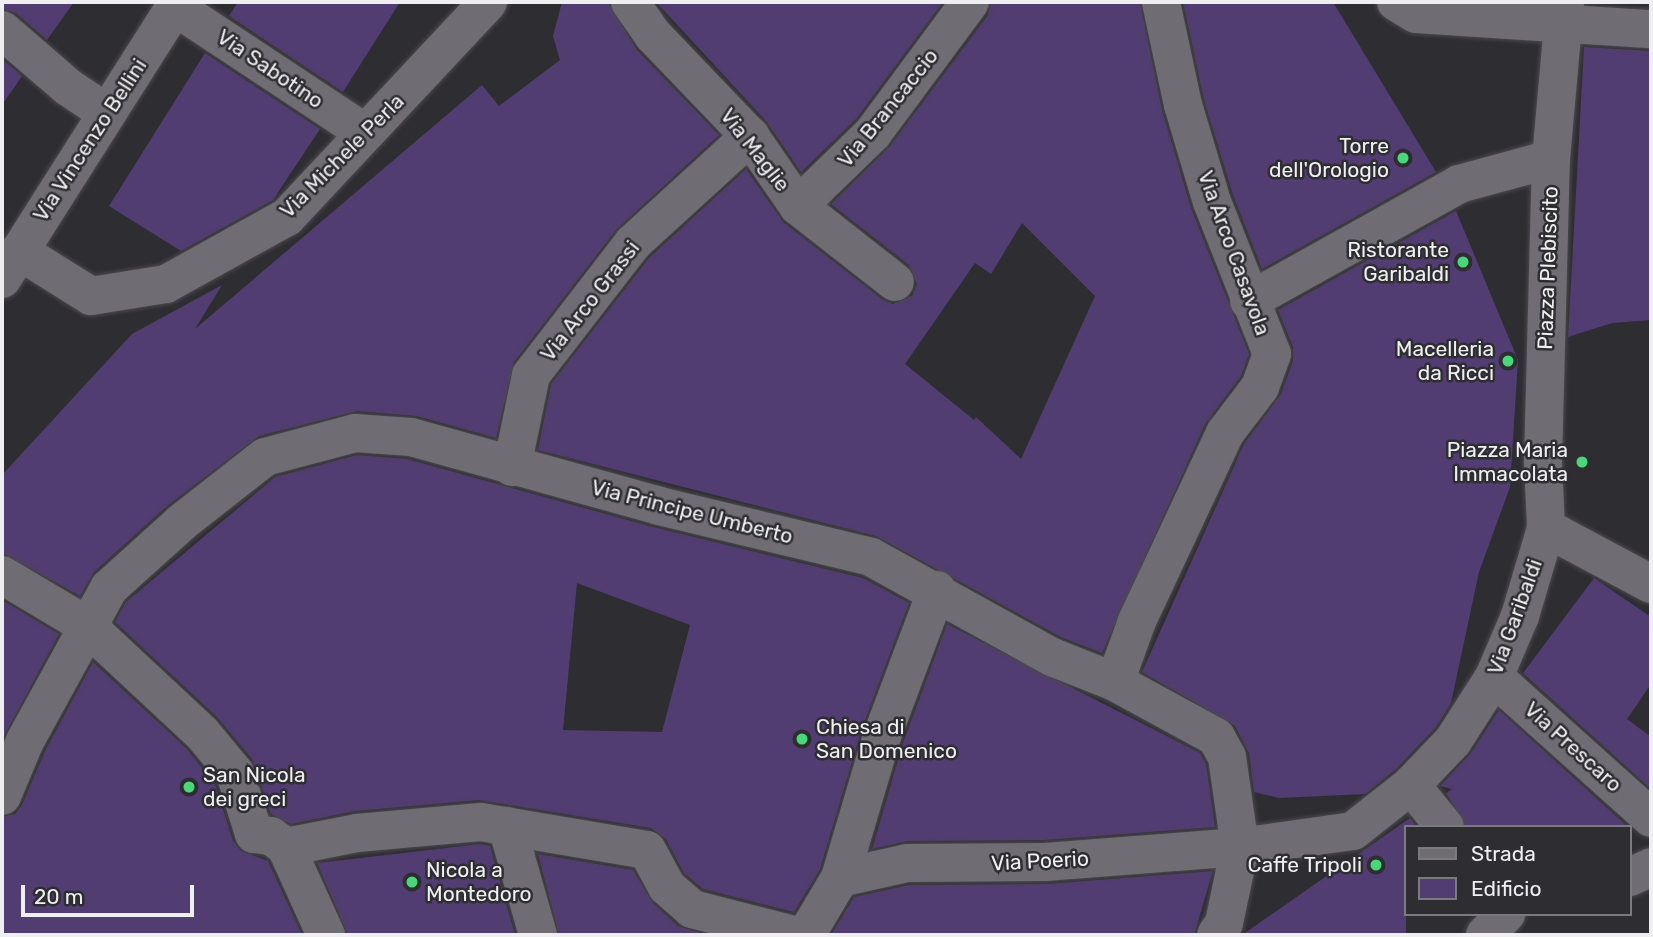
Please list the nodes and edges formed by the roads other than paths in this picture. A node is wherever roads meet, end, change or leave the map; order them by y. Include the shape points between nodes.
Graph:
1 (488, 2) edge
2 (630, 2) edge
3 (970, 2) edge
4 (1161, 2) edge
5 (1396, 2) edge
6 (177, 4) edge
7 (1563, 12) edge
8 (1651, 29) edge
9 (2, 30) edge
10 (107, 113) junction
11 (364, 132) junction
12 (750, 136) junction
13 (1551, 159) junction
14 (798, 206) junction
15 (11, 265) edge
16 (895, 282) dead end
17 (1250, 301) junction
18 (512, 467) junction
19 (1546, 528) junction
20 (2, 575) edge
21 (1651, 584) edge
22 (937, 590) junction
23 (86, 625) junction
24 (1494, 677) junction
25 (1115, 682) junction
26 (1411, 785) junction
27 (2, 796) edge
28 (1651, 818) edge
29 (1443, 825) edge
30 (507, 826) junction
31 (286, 847) junction
32 (1240, 847) junction
33 (1651, 867) edge
34 (1632, 876) edge
35 (840, 878) junction
36 (1504, 916) edge
37 (326, 935) edge
38 (538, 935) edge
39 (794, 935) edge
40 (806, 935) edge
41 (1216, 935) edge
42 (1485, 935) edge

1 - 11 street, Via Michele Perla via 420,79
2 - 12 street, Via Maglie via 653,35
3 - 14 street, Via Brancaccio via 873,133
4 - 17 street, Via Arco Casavola via 1191,129
5 - 7 street via 1416,14
6 - 10 street, Via Vincenzo Bellini
6 - 11 street, Via Sabotino
7 - 8 street
7 - 13 street, Piazza Plebiscito
9 - 10 street via 68,87
10 - 15 street, Via Vincenzo Bellini
11 - 15 street, Via Michele Perla via 287,217 166,284 91,296
12 - 14 street, Via Maglie
12 - 18 street, Via Arco Grassi via 633,243 531,374
13 - 17 street, Piazza Plebiscito via 1459,184
13 - 19 street, Piazza Plebiscito
14 - 16 street, Via Maglie
17 - 25 street, Via Arco Casavola via 1272,354 1260,387 1225,433 1137,621
18 - 22 street, Via Principe Umberto via 871,557
18 - 23 street, Via Principe Umberto via 411,437 355,433 265,457 109,588
19 - 21 street
19 - 24 street, Via Garibaldi via 1520,616
20 - 23 street
22 - 25 street, Via Principe Umberto via 1052,657
22 - 35 street via 882,736
23 - 27 street, Via Principe Umberto via 25,741
23 - 31 street via 202,733 235,773 254,834 271,836
24 - 26 street, Via Garibaldi via 1453,741
24 - 28 street, Via Prescaro
25 - 32 street, Via Principe Umberto via 1216,737 1227,757
26 - 29 street
26 - 32 street, Via Garibaldi via 1353,831
30 - 31 street via 481,822 371,832
30 - 38 street
30 - 39 street via 646,850 667,887 692,909
31 - 37 street
32 - 35 street, Via Poerio via 1045,862 907,863
32 - 41 street via 1224,923
33 - 34 street
35 - 40 street
36 - 42 street

